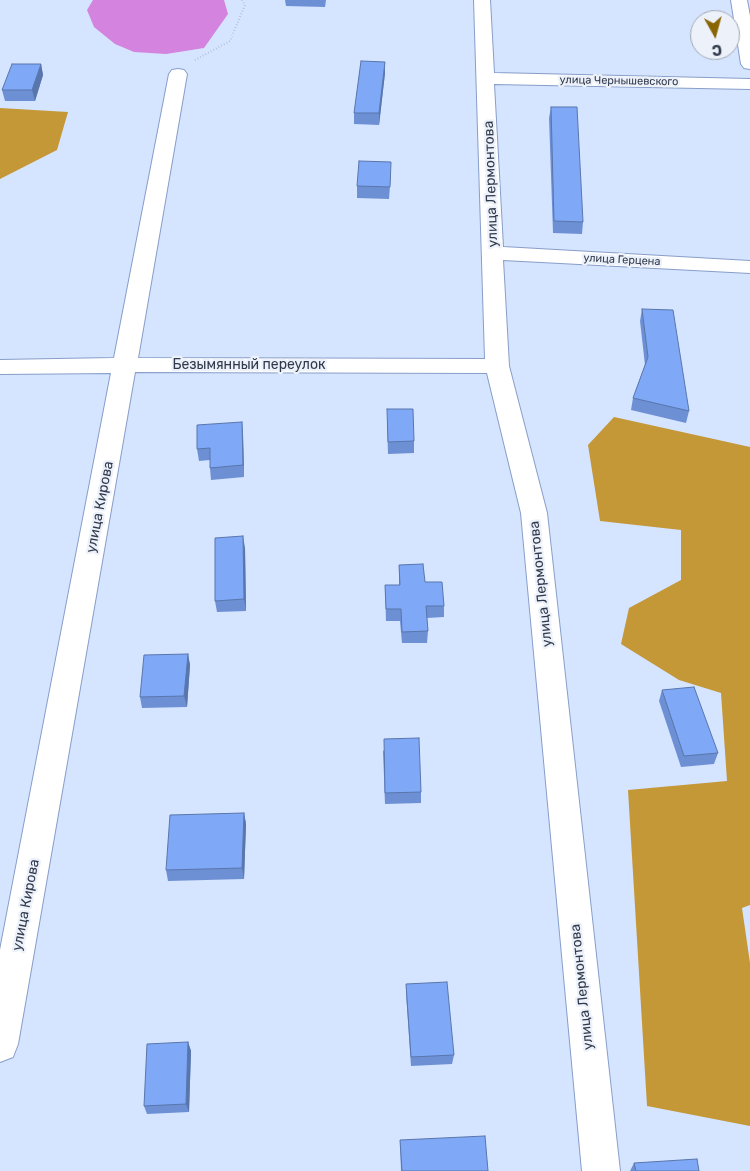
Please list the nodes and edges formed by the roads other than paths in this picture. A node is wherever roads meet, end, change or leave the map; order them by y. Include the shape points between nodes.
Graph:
1 (482, 0) edge
2 (739, 0) edge
3 (750, 64) edge
4 (178, 74) road end
5 (487, 78) junction
6 (750, 84) edge
7 (493, 252) junction
8 (750, 267) edge
9 (126, 365) junction
10 (0, 366) edge
11 (497, 366) junction
12 (0, 1044) edge
13 (601, 1171) edge

1 - 5 street, улица Лермонтова
2 - 3 street
4 - 9 street, улица Кирова
5 - 6 street, улица Чернышевского
5 - 7 street, улица Лермонтова
7 - 8 street, улица Герцена
7 - 11 street, улица Лермонтова
9 - 10 street, Безымянный переулок
9 - 11 street, Безымянный переулок
9 - 12 street, улица Кирова
11 - 13 street, улица Лермонтова via 534,513

